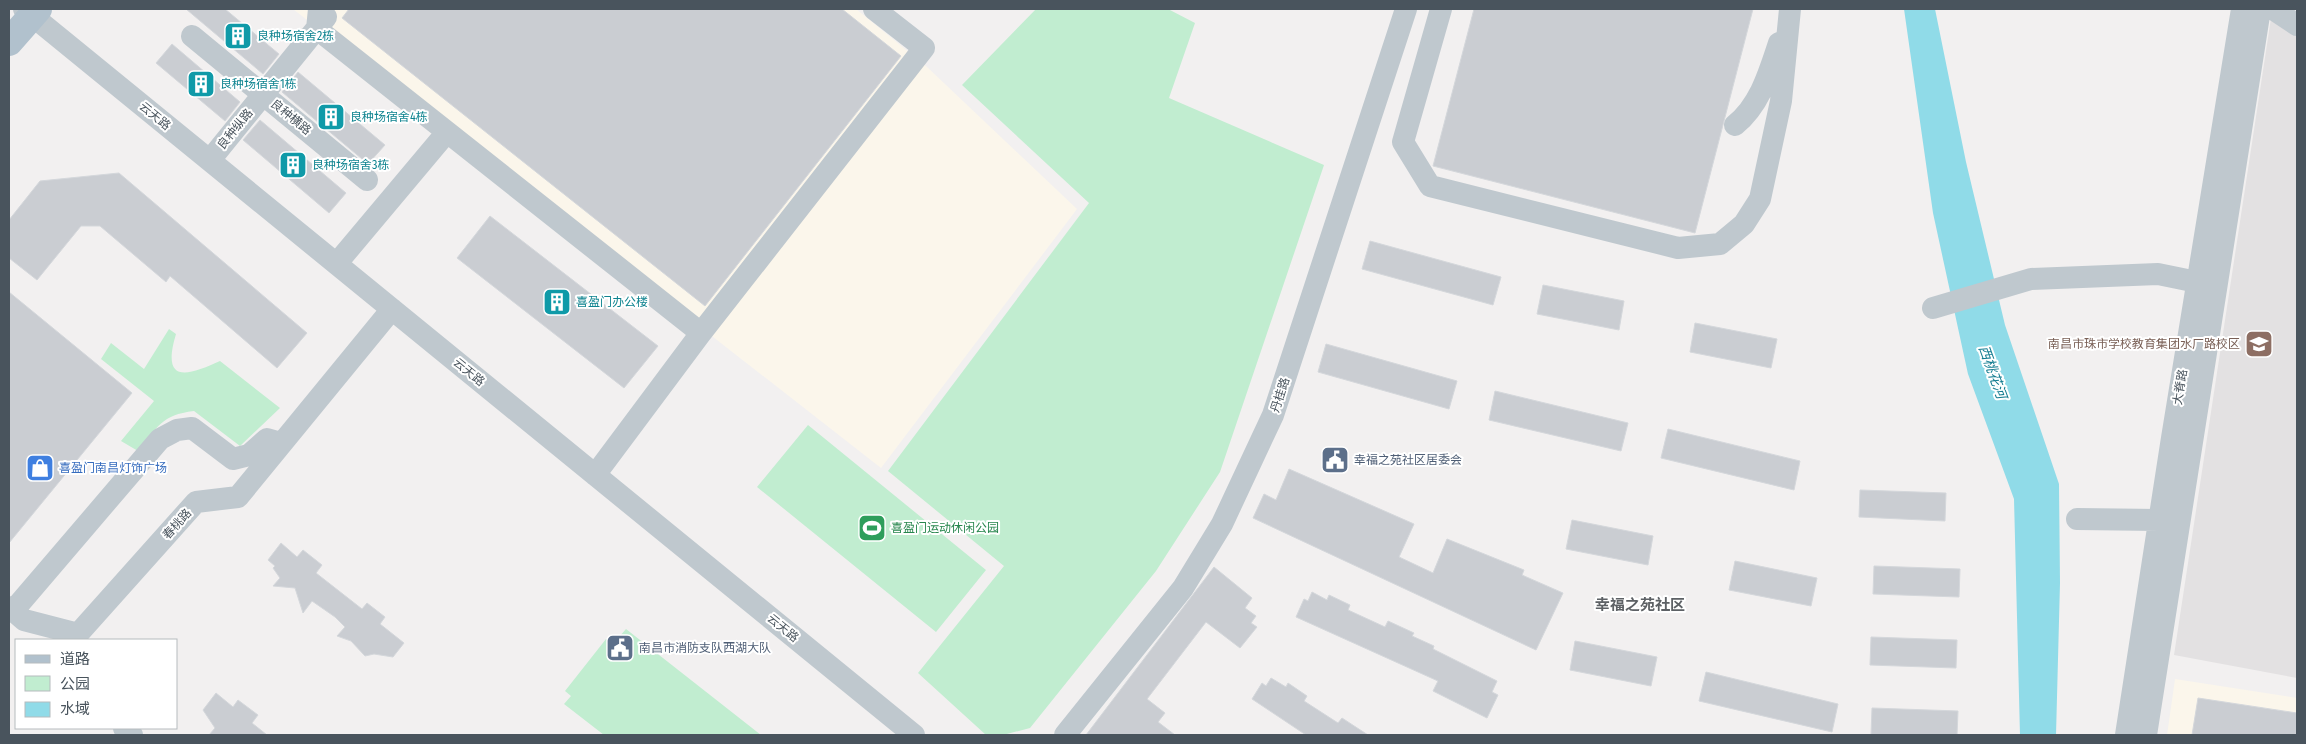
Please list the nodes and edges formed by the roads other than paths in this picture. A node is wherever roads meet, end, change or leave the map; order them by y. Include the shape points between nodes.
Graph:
1 (332, 9) edge
2 (874, 9) edge
3 (1406, 9) edge
4 (1441, 9) edge
5 (1789, 9) edge
6 (2242, 9) edge
7 (2260, 9) edge
8 (2273, 9) edge
9 (2277, 9) edge
10 (32, 11) edge
11 (318, 19) edge
12 (2297, 19) edge
13 (2297, 25) edge
14 (192, 36) dead end
15 (9, 42) edge
16 (263, 94) junction
17 (1735, 125) dead end
18 (447, 132) junction
19 (210, 160) junction
20 (367, 180) dead end
21 (337, 264) junction
22 (2197, 282) junction
23 (1934, 308) dead end
24 (392, 309) junction
25 (701, 333) junction
26 (282, 443) junction
27 (595, 475) junction
28 (2077, 519) dead end
29 (2159, 520) junction
30 (11, 609) edge
31 (914, 735) edge
32 (1065, 735) edge
33 (2126, 735) edge
34 (2146, 735) edge

1 - 11 street, 良种纵路
2 - 25 street via 924,48
3 - 32 street, 丹桂路 via 1273,416 1222,524 1183,588
4 - 5 street via 1402,142 1430,186 1678,248 1720,244 1744,224 1760,198 1781,101
5 - 17 street via 1756,101 1748,114
6 - 22 street, 大脊路
7 - 34 street, 大脊路
8 - 13 street
9 - 12 street
10 - 15 main road
10 - 19 street, 云天路
11 - 16 street, 良种纵路
11 - 18 street
14 - 16 street, 良种横路
16 - 19 street, 良种纵路
16 - 20 street, 良种横路
18 - 21 street
18 - 25 street
19 - 21 street, 云天路
21 - 24 street, 云天路
22 - 23 street via 2158,274 2026,280
22 - 29 street, 大脊路
24 - 26 street, 春桃路
24 - 27 street, 云天路
25 - 27 street
26 - 30 street, 春桃路 via 238,497 196,502 78,634 24,620
26 - 30 street via 267,439 249,455 233,459 192,428 177,430 160,440
27 - 31 street, 云天路
28 - 29 street
29 - 33 street, 大脊路

